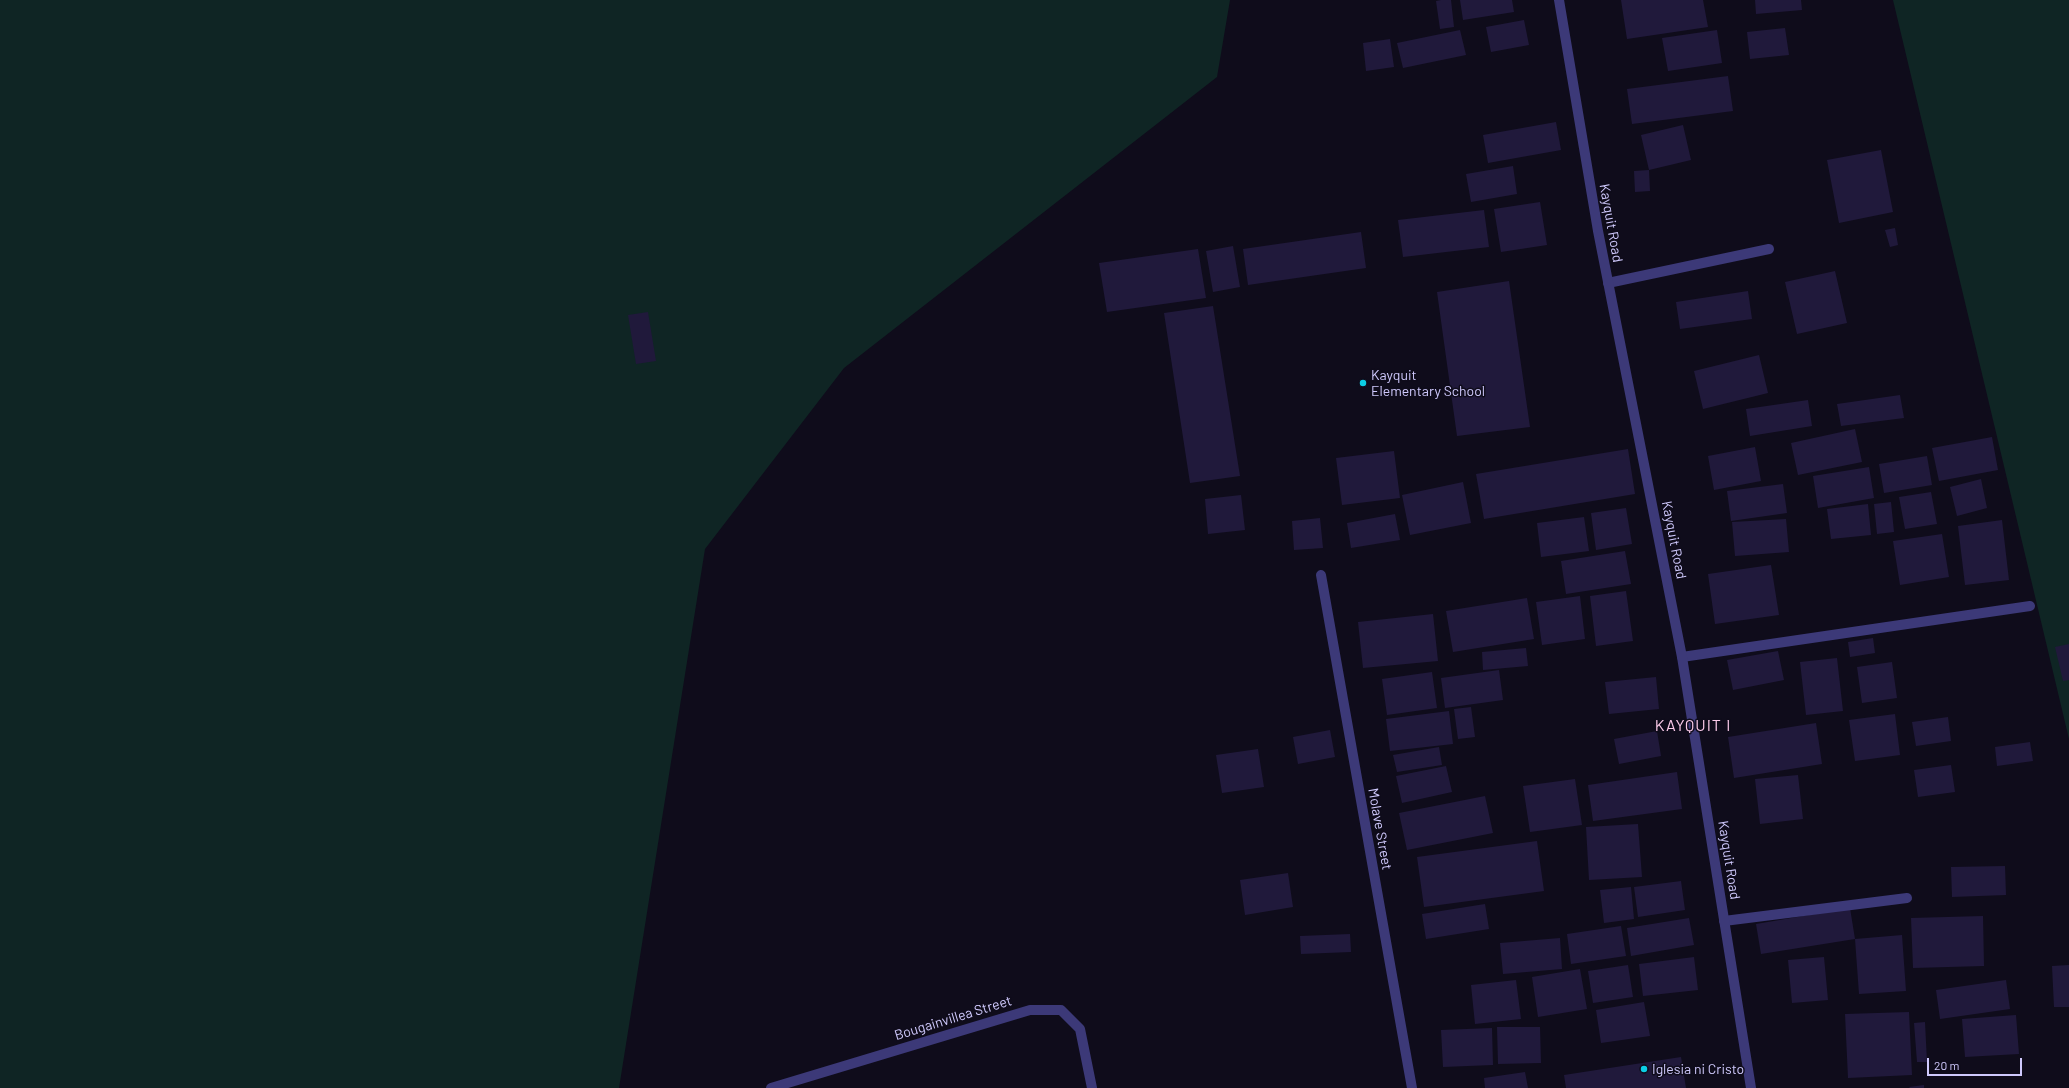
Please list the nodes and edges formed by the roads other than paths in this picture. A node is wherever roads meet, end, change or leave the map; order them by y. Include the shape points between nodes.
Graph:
1 (1559, 0) edge
2 (1769, 249) dead end
3 (1608, 283) junction
4 (1321, 575) dead end
5 (2030, 606) dead end
6 (1682, 657) junction
7 (1907, 898) dead end
8 (1724, 921) junction
9 (772, 1088) edge
10 (1092, 1088) edge
11 (1412, 1088) edge
12 (1751, 1088) edge

1 - 3 street, Kayquit Road
2 - 3 street
3 - 6 street, Kayquit Road
4 - 11 street, Molave Street
5 - 6 street
6 - 8 street, Kayquit Road
7 - 8 street
8 - 12 street, Kayquit Road
9 - 10 street, Bougainvillea Street via 1030,1010 1061,1010 1080,1029

